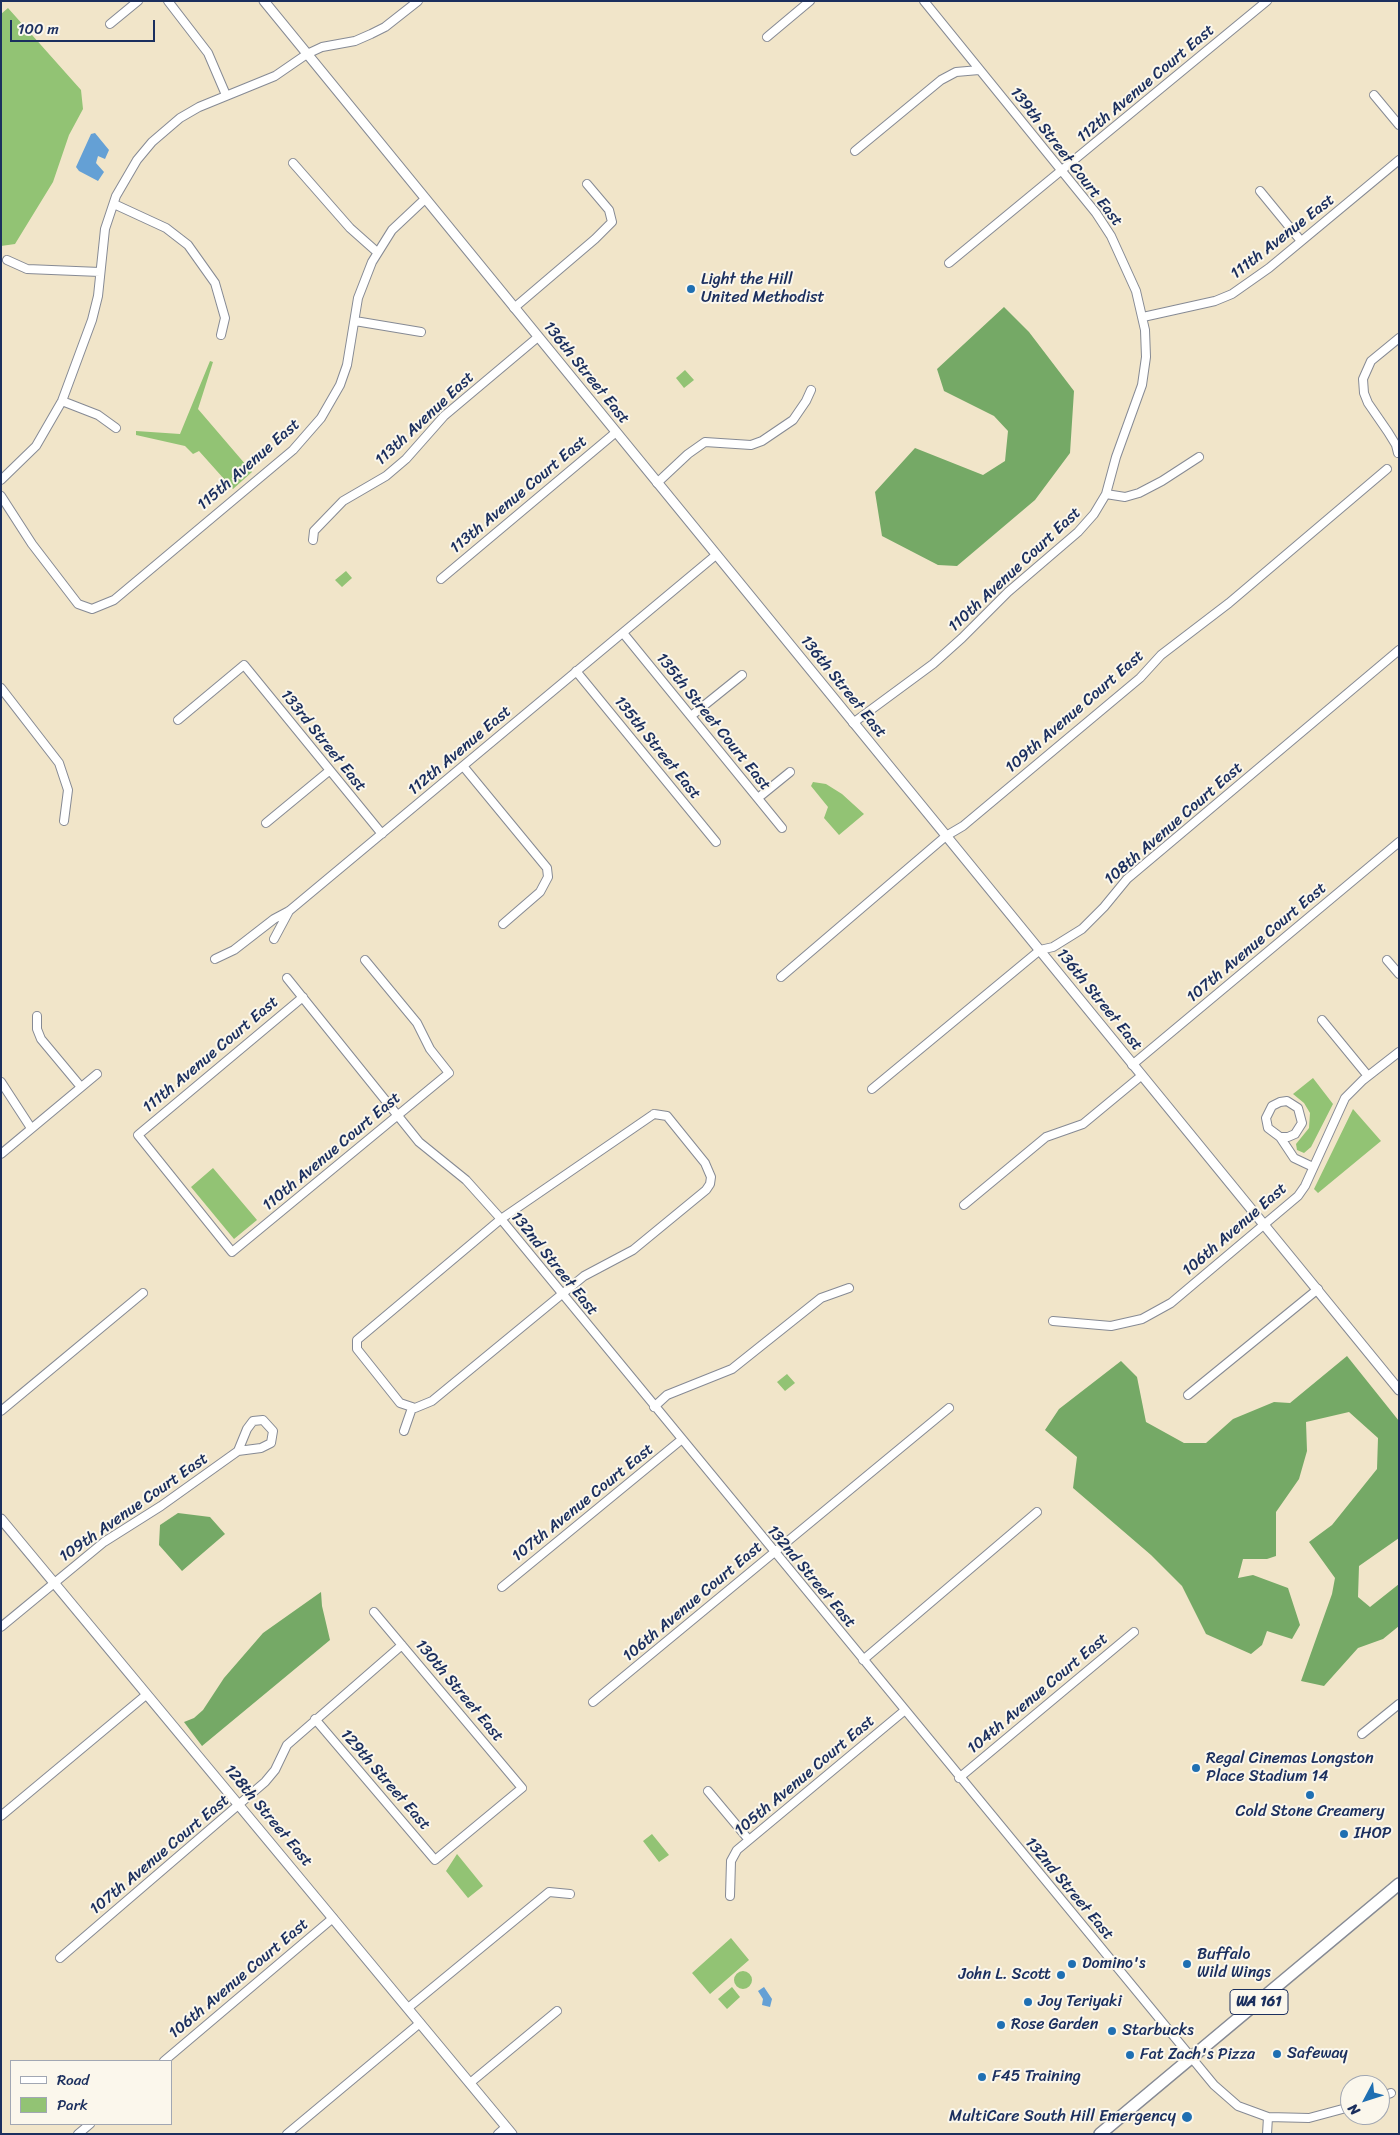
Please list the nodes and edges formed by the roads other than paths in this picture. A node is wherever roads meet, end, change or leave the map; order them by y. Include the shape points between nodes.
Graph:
1 (138, 1) edge
2 (168, 1) edge
3 (264, 1) edge
4 (418, 1) edge
5 (810, 1) edge
6 (924, 1) edge
7 (1267, 1) edge
8 (110, 24) dead end
9 (767, 37) dead end
10 (307, 54) junction
11 (979, 70) junction
12 (226, 95) junction
13 (1374, 95) dead end
14 (1399, 125) edge
15 (855, 151) dead end
16 (1399, 160) edge
17 (293, 164) dead end
18 (1061, 171) junction
19 (587, 184) dead end
20 (1260, 192) dead end
21 (425, 199) junction
22 (114, 204) junction
23 (1301, 241) junction
24 (377, 252) junction
25 (7, 260) dead end
26 (949, 263) dead end
27 (100, 272) junction
28 (514, 308) junction
29 (1143, 317) junction
30 (355, 321) junction
31 (421, 332) dead end
32 (221, 335) dead end
33 (538, 337) junction
34 (1399, 338) edge
35 (810, 390) dead end
36 (62, 401) junction
37 (116, 428) dead end
38 (615, 433) junction
39 (1398, 453) edge
40 (1199, 457) dead end
41 (1387, 469) dead end
42 (1, 480) edge
43 (657, 482) junction
44 (1106, 494) junction
45 (1, 496) edge
46 (313, 540) dead end
47 (716, 555) junction
48 (441, 579) dead end
49 (623, 632) junction
50 (1399, 650) edge
51 (576, 672) junction
52 (742, 674) dead end
53 (1, 688) edge
54 (8, 697) junction
55 (1, 703) edge
56 (691, 716) junction
57 (178, 720) dead end
58 (853, 723) junction
59 (463, 766) junction
60 (329, 771) junction
61 (790, 772) dead end
62 (758, 798) junction
63 (64, 821) dead end
64 (266, 823) dead end
65 (782, 828) dead end
66 (382, 834) junction
67 (946, 836) junction
68 (716, 842) dead end
69 (1399, 842) edge
70 (289, 911) junction
71 (503, 924) dead end
72 (274, 939) dead end
73 (1040, 950) junction
74 (215, 959) dead end
75 (365, 960) dead end
76 (1387, 960) dead end
77 (1399, 974) edge
78 (781, 977) dead end
79 (287, 978) dead end
80 (303, 997) junction
81 (36, 1016) dead end
82 (1322, 1020) dead end
83 (1399, 1052) edge
84 (1132, 1065) junction
85 (97, 1074) dead end
86 (1141, 1076) junction
87 (1368, 1076) junction
88 (1, 1082) edge
89 (81, 1087) junction
90 (872, 1088) dead end
91 (397, 1114) junction
92 (31, 1128) junction
93 (1280, 1137) junction
94 (1, 1154) edge
95 (1313, 1167) junction
96 (964, 1205) dead end
97 (500, 1219) junction
98 (1264, 1224) junction
99 (232, 1252) joint
100 (850, 1288) dead end
101 (1318, 1289) junction
102 (143, 1293) dead end
103 (562, 1295) junction
104 (1053, 1321) dead end
105 (1399, 1390) edge
106 (1188, 1395) dead end
107 (654, 1407) junction
108 (412, 1408) junction
109 (949, 1408) dead end
110 (1, 1411) edge
111 (404, 1431) dead end
112 (681, 1440) junction
113 (238, 1451) junction
114 (1037, 1512) dead end
115 (1, 1519) edge
116 (773, 1553) junction
117 (54, 1584) junction
118 (502, 1587) dead end
119 (374, 1612) dead end
120 (1, 1628) edge
121 (1134, 1632) dead end
122 (402, 1645) junction
123 (863, 1660) junction
124 (146, 1695) junction
125 (594, 1702) dead end
126 (1399, 1704) edge
127 (904, 1711) junction
128 (315, 1719) junction
129 (1362, 1734) dead end
130 (959, 1778) junction
131 (708, 1791) dead end
132 (240, 1805) junction
133 (1, 1816) edge
134 (749, 1840) junction
135 (435, 1860) joint
136 (1399, 1884) edge
137 (570, 1894) dead end
138 (730, 1896) dead end
139 (333, 1918) junction
140 (60, 1958) dead end
141 (408, 2008) junction
142 (557, 2012) dead end
143 (420, 2023) junction
144 (1191, 2059) junction
145 (165, 2060) edge
146 (470, 2083) junction
147 (1340, 2110) edge
148 (1268, 2117) junction
149 (89, 2125) edge
150 (509, 2130) edge
151 (78, 2134) edge
152 (287, 2134) edge
153 (498, 2134) edge
154 (1100, 2134) edge
155 (1267, 2134) edge

1 - 8 street
2 - 12 street via 208,53
3 - 10 street, 136th Street East
4 - 10 street via 371,34
5 - 9 street
6 - 11 street, 139th Street Court East
7 - 18 street, 112th Avenue Court East
10 - 12 street via 275,76
10 - 21 street, 136th Street East
11 - 15 street via 956,72 941,80
11 - 18 street, 139th Street Court East
12 - 22 street via 180,118 152,142 126,176
13 - 14 street
16 - 23 street, 111th Avenue East
17 - 24 street via 350,228
18 - 26 street, 112th Avenue Court East
18 - 29 street, 139th Street Court East via 1111,236 1129,272
19 - 28 street via 609,210 612,222
20 - 23 street
21 - 24 street, 115th Avenue East via 403,218
21 - 28 street, 136th Street East
22 - 27 street via 105,229
22 - 32 street via 166,228 188,245 215,283 224,318
23 - 29 street, 111th Avenue East via 1232,294 1215,301
24 - 30 street, 115th Avenue East via 361,288
25 - 27 street via 27,269
27 - 36 street via 92,320
28 - 33 street, 136th Street East
29 - 44 street, 139th Street Court East via 1146,347 1142,386
30 - 31 street
30 - 45 street, 115th Avenue East via 340,385 309,433 293,450 114,600 92,608 78,604 32,544
33 - 38 street, 136th Street East
33 - 46 street, 113th Avenue East via 444,416 393,470 343,501 314,530
34 - 39 street via 1367,367 1363,379 1368,403
35 - 43 street via 793,420 762,441 751,445 705,442
36 - 37 street via 98,415
36 - 42 street via 36,446
38 - 43 street, 136th Street East
38 - 48 street, 113th Avenue Court East
40 - 44 street via 1139,493 1125,496
41 - 67 street, 109th Avenue Court East via 1229,604 1161,655 1140,678 963,826
43 - 47 street, 136th Street East
44 - 58 street, 110th Avenue Court East via 1085,526 1008,592 962,638 933,664
47 - 49 street, 112th Avenue East
47 - 58 street, 136th Street East
49 - 51 street, 112th Avenue East
49 - 56 street, 135th Street Court East
50 - 73 street, 108th Avenue Court East via 1128,879 1082,929 1053,947
51 - 59 street, 112th Avenue East
51 - 68 street, 135th Street East
52 - 56 street
53 - 54 street
54 - 55 street
54 - 63 street via 54,754 64,772 68,790
56 - 62 street, 135th Street Court East
57 - 60 street, 133rd Street East via 244,665
58 - 67 street, 136th Street East
59 - 66 street, 112th Avenue East
59 - 71 street via 547,868 547,881 540,892
60 - 64 street
60 - 66 street, 133rd Street East
61 - 62 street
62 - 65 street, 135th Street Court East
66 - 70 street, 112th Avenue East
67 - 73 street, 136th Street East
67 - 78 street, 109th Avenue Court East
69 - 84 street, 107th Avenue Court East
70 - 72 street
70 - 74 street, 112th Avenue East via 234,950
73 - 84 street, 136th Street East
73 - 90 street, 108th Avenue Court East
75 - 91 street, 110th Avenue Court East via 417,1023 430,1049 449,1073
76 - 77 street
79 - 80 street, 132nd Street East
80 - 91 street, 132nd Street East
80 - 99 street, 111th Avenue Court East via 138,1135
81 - 89 street via 37,1030 42,1039
82 - 87 street
83 - 87 street, 106th Avenue East
84 - 86 street, 136th Street East
85 - 89 street
86 - 96 street via 1083,1124 1046,1138
86 - 98 street, 136th Street East
87 - 95 street, 106th Avenue East via 1345,1098
88 - 92 street
89 - 92 street
91 - 97 street, 132nd Street East via 419,1142 466,1180
91 - 99 street, 110th Avenue Court East
92 - 94 street
93 - 93 street via 1295,1134 1302,1123 1298,1108 1287,1101 1272,1106 1266,1118 1268,1128
93 - 95 street via 1294,1158
95 - 98 street, 106th Avenue East via 1298,1196
97 - 103 street, 132nd Street East
97 - 103 street via 654,1114 667,1116 705,1163 711,1177 710,1184 633,1250 589,1273
97 - 108 street via 357,1340 363,1358 400,1403
98 - 101 street, 136th Street East
98 - 104 street, 106th Avenue East via 1171,1303 1142,1320 1110,1326
100 - 107 street via 821,1298 732,1369 667,1395
101 - 105 street, 136th Street East
101 - 106 street
102 - 110 street
103 - 107 street, 132nd Street East
103 - 108 street via 432,1401
107 - 112 street, 132nd Street East
108 - 111 street
109 - 116 street, 106th Avenue Court East
112 - 116 street, 132nd Street East
112 - 118 street, 107th Avenue Court East
113 - 113 street, 109th Avenue Court East via 261,1448 271,1443 273,1430 263,1420 253,1421
113 - 117 street, 109th Avenue Court East via 104,1542
114 - 123 street
115 - 117 street, 128th Street East
116 - 123 street, 132nd Street East
116 - 125 street, 106th Avenue Court East
117 - 120 street, 109th Avenue Court East
117 - 124 street, 128th Street East
119 - 122 street, 130th Street East
121 - 130 street, 104th Avenue Court East
122 - 128 street, 107th Avenue Court East
122 - 135 street, 130th Street East via 522,1788
123 - 127 street, 132nd Street East
124 - 132 street, 128th Street East
124 - 133 street
126 - 129 street
127 - 130 street, 132nd Street East
127 - 134 street, 105th Avenue Court East
128 - 132 street, 107th Avenue Court East via 286,1745 275,1770
128 - 135 street, 129th Street East
130 - 144 street, 132nd Street East
131 - 134 street
132 - 139 street, 128th Street East
132 - 140 street, 107th Avenue Court East
134 - 138 street, 105th Avenue Court East via 735,1853 730,1867
136 - 144 main road, WA 161
137 - 141 street via 549,1892
139 - 141 street, 128th Street East
139 - 145 street, 106th Avenue Court East
141 - 143 street, 128th Street East
142 - 146 street
143 - 146 street, 128th Street East
143 - 152 street
144 - 148 street, 132nd Street East via 1225,2097 1238,2106
144 - 154 main road, WA 161
146 - 150 street, 128th Street East
147 - 148 street, 132nd Street East via 1309,2118
148 - 155 street
149 - 151 street
150 - 153 street

